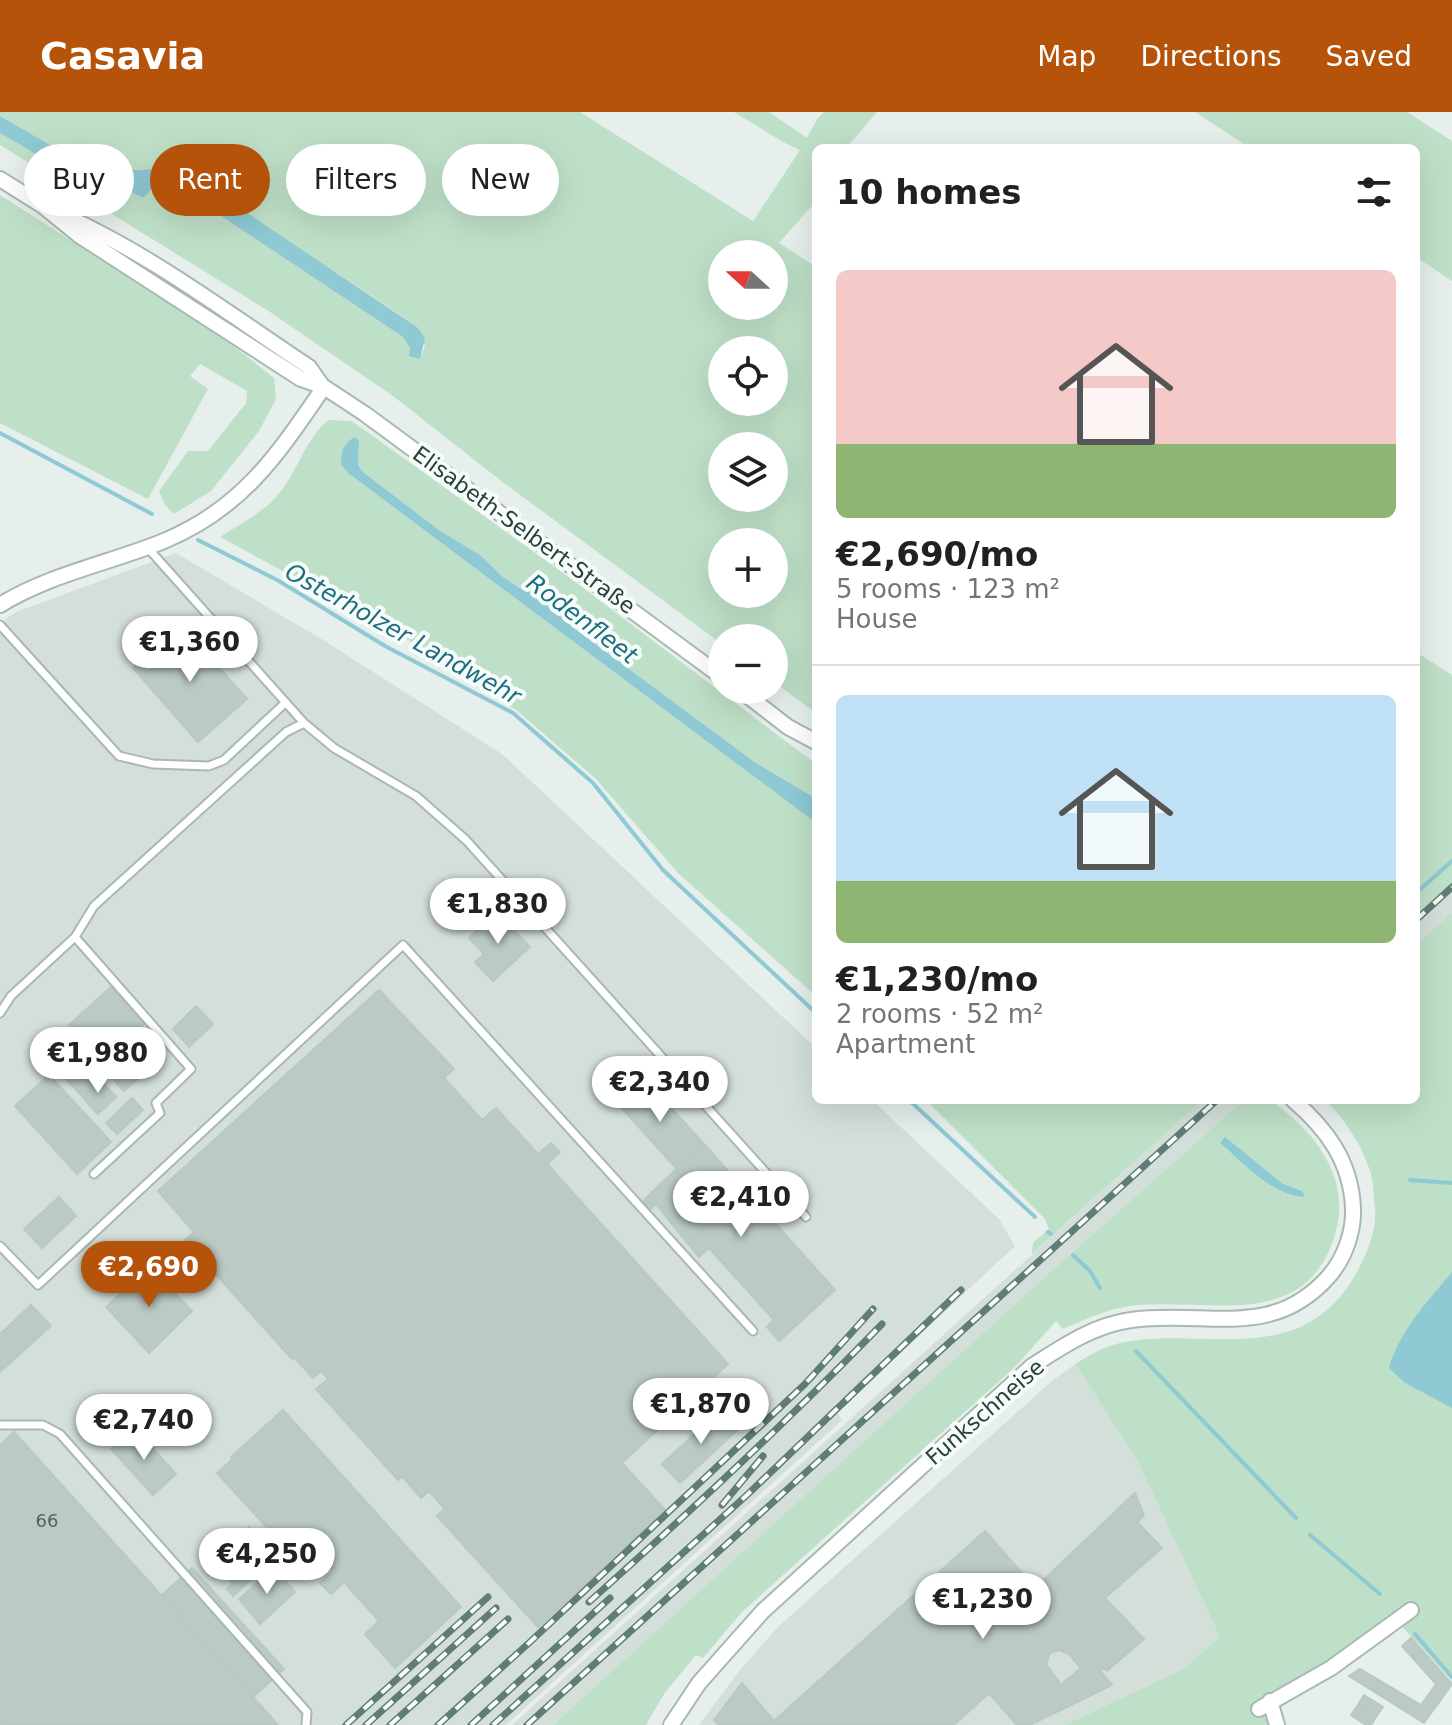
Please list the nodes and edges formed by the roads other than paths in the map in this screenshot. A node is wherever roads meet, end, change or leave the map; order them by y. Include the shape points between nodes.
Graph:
1 (0, 179) edge
2 (324, 387) junction
3 (147, 547) junction
4 (0, 605) edge
5 (0, 625) edge
6 (708, 667) edge
7 (285, 703) junction
8 (758, 704) edge
9 (304, 723) junction
10 (788, 727) junction
11 (812, 740) edge
12 (812, 751) edge
13 (75, 937) junction
14 (0, 1013) edge
15 (1298, 1104) edge
16 (94, 1174) dead end
17 (806, 1217) dead end
18 (0, 1246) edge
19 (753, 1331) dead end
20 (0, 1425) edge
21 (1411, 1610) dead end
22 (306, 1725) edge
23 (671, 1725) edge
24 (1277, 1725) edge

1 - 2 street, Elisabeth-Selbert-Straße via 301,379
2 - 3 street via 256,480 207,518
2 - 6 street, Elisabeth-Selbert-Straße
3 - 4 street via 24,590
3 - 7 lane
5 - 7 lane via 119,756 153,764 209,766 224,760
7 - 9 lane
8 - 10 street
9 - 13 lane via 286,732 94,906
9 - 17 lane via 334,748 416,796 466,840
10 - 11 street
10 - 12 street
13 - 14 lane via 11,996
13 - 16 lane via 191,1069 156,1103 160,1113
15 - 23 street, Funkschneise via 1339,1151 1352,1191 1347,1244 1316,1292 1295,1306 1257,1318 1151,1318 1107,1325 1032,1366 763,1611 699,1683
18 - 19 lane via 38,1285 403,945
20 - 22 lane via 43,1425 60,1434 307,1712
21 - 24 street via 1331,1668 1264,1705

